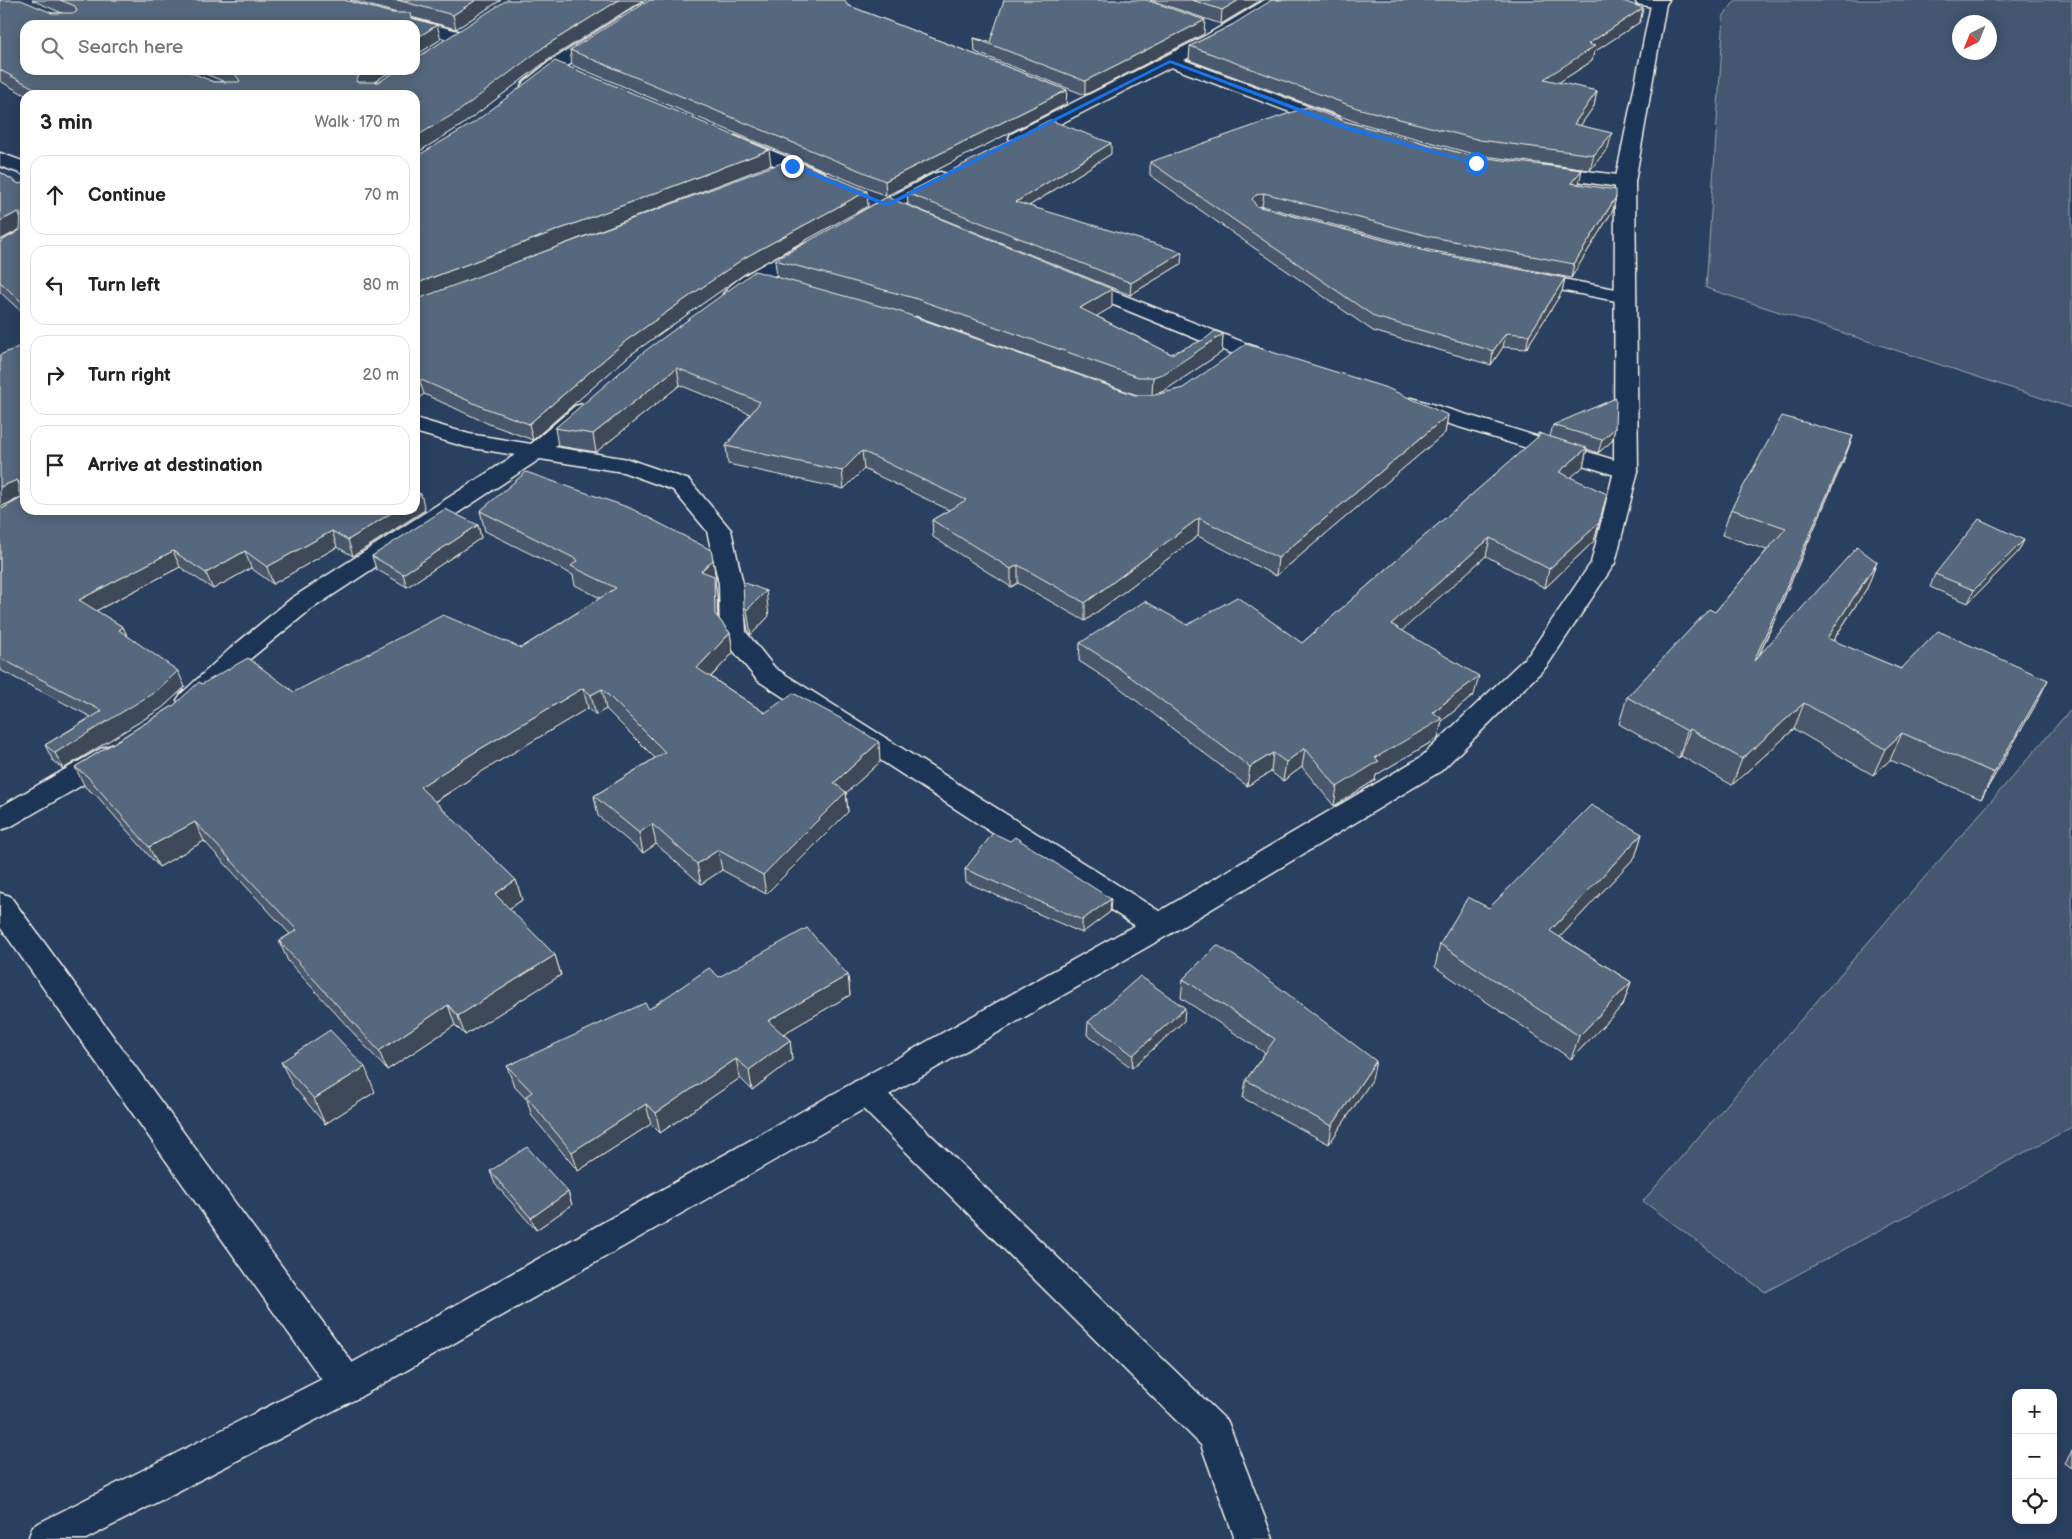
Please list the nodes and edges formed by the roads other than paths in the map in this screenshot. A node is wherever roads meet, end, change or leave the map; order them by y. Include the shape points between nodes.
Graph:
1 (658, 0) edge
2 (1277, 0) edge
3 (1654, 1) edge
4 (387, 17) edge
5 (398, 20) edge
6 (420, 26) edge
7 (475, 26) edge
8 (459, 37) junction
9 (437, 51) edge
10 (1170, 61) junction
11 (516, 96) edge
12 (1068, 96) edge
13 (1086, 104) junction
14 (1349, 128) edge
15 (719, 135) edge
16 (1000, 148) edge
17 (0, 158) edge
18 (792, 166) junction
19 (20, 167) edge
20 (1523, 169) edge
21 (956, 170) edge
22 (765, 176) edge
23 (1625, 182) junction
24 (835, 184) edge
25 (861, 194) edge
26 (887, 205) junction
27 (914, 216) edge
28 (845, 228) edge
29 (820, 242) edge
30 (1503, 273) edge
31 (1060, 276) edge
32 (754, 279) junction
33 (782, 287) edge
34 (1626, 297) junction
35 (716, 307) edge
36 (1243, 350) junction
37 (1219, 366) edge
38 (1294, 368) edge
39 (595, 400) edge
40 (1398, 401) edge
41 (420, 426) edge
42 (536, 451) junction
43 (1626, 471) junction
44 (172, 717) edge
45 (130, 743) edge
46 (0, 820) edge
47 (0, 904) edge
48 (1159, 926) junction
49 (865, 1091) junction
50 (347, 1385) junction
51 (47, 1539) edge
52 (1254, 1539) edge

1 - 11 street via 564,70
2 - 10 street via 1215,30
3 - 23 street
4 - 5 street
6 - 8 street
7 - 8 street
8 - 9 street
10 - 13 street
10 - 14 street
12 - 13 street
13 - 16 street
15 - 18 street
17 - 19 street
18 - 22 street
18 - 24 street
20 - 23 street
21 - 26 street
23 - 34 street
25 - 26 street
26 - 27 street
26 - 28 street
29 - 32 street
30 - 34 street
31 - 36 street
32 - 33 street
32 - 35 street
34 - 43 street
36 - 37 street
36 - 38 street
39 - 42 street
40 - 43 street
41 - 42 street via 466,440
42 - 44 street via 301,604 241,653
42 - 48 street via 628,466 681,485 719,530 731,584 733,634 766,674
43 - 48 street via 1603,563 1538,660 1512,686 1431,764
45 - 46 street
47 - 50 street
48 - 49 street
49 - 50 street
49 - 52 street via 1215,1434
50 - 51 street

